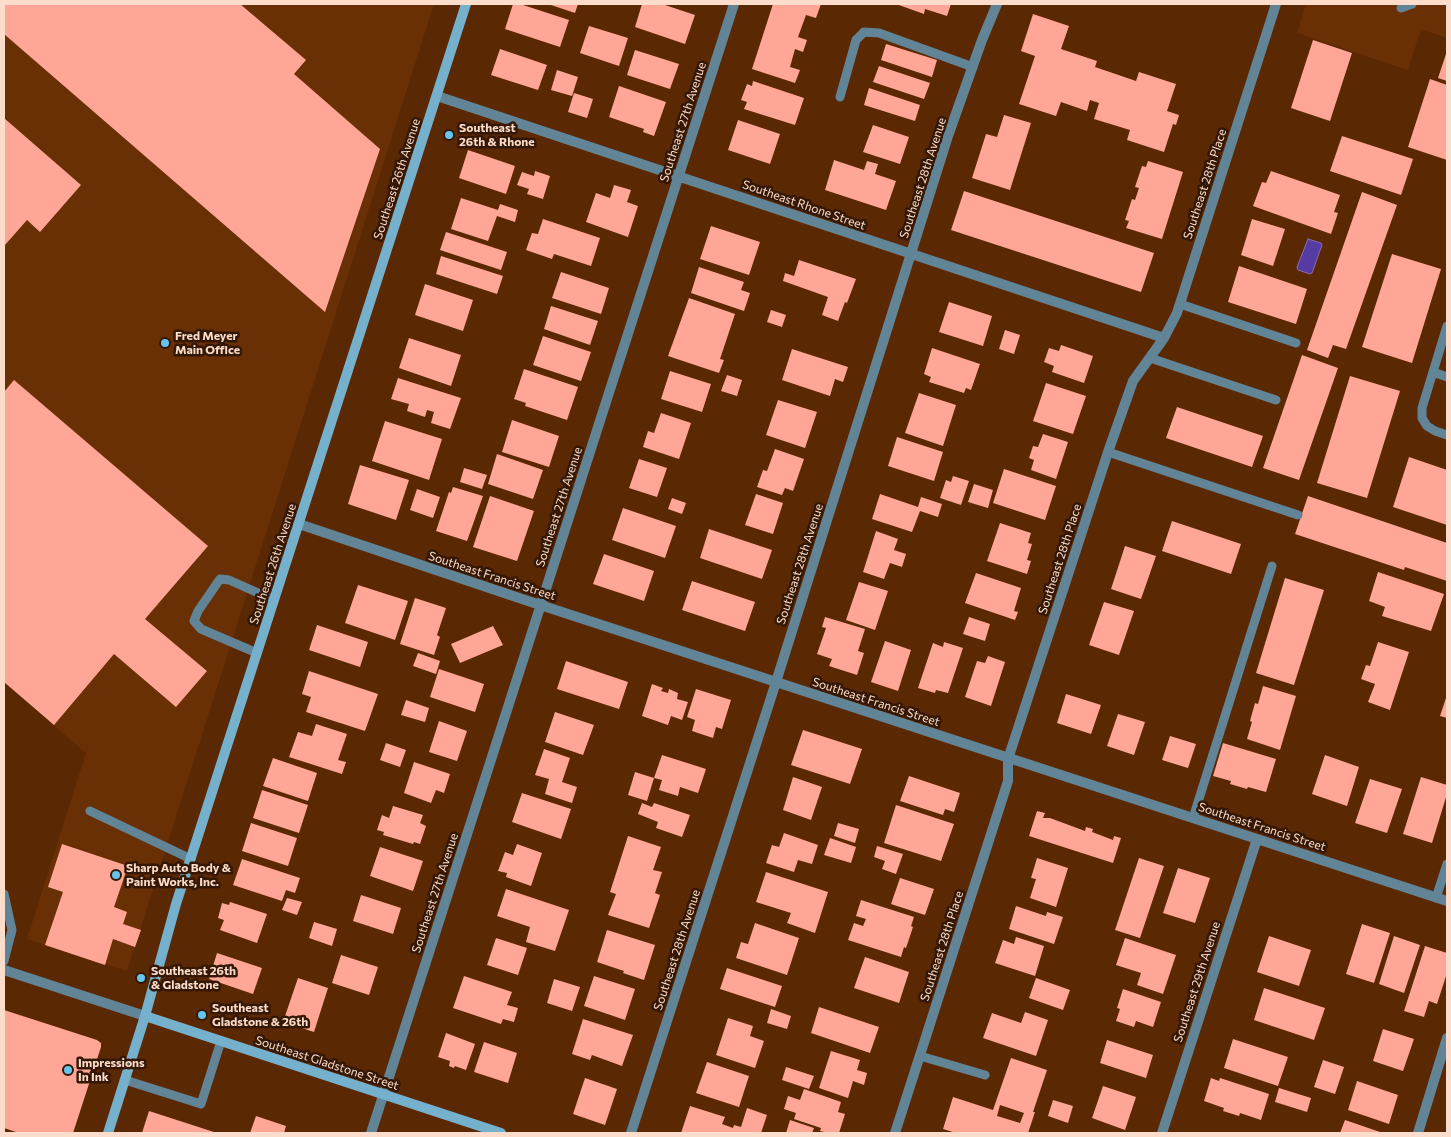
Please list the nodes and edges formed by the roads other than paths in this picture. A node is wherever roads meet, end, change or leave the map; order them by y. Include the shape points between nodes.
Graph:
1 (466, 4) edge
2 (734, 4) edge
3 (997, 4) edge
4 (1276, 4) edge
5 (1412, 4) edge
6 (1401, 8) dead end
7 (973, 67) junction
8 (437, 96) junction
9 (840, 97) dead end
10 (678, 176) junction
11 (912, 254) junction
12 (1180, 304) junction
13 (1447, 326) edge
14 (1164, 338) junction
15 (1296, 343) dead end
16 (1150, 358) junction
17 (1434, 372) junction
18 (1447, 377) edge
19 (1276, 400) dead end
20 (1447, 435) edge
21 (1108, 452) junction
22 (1298, 515) dead end
23 (299, 524) junction
24 (1272, 566) dead end
25 (274, 600) junction
26 (540, 605) junction
27 (258, 652) junction
28 (776, 682) junction
29 (1008, 759) junction
30 (90, 810) dead end
31 (1193, 818) junction
32 (1257, 839) junction
33 (191, 859) junction
34 (1447, 864) edge
35 (4, 894) edge
36 (1436, 898) junction
37 (1447, 901) edge
38 (4, 961) edge
39 (4, 970) edge
40 (145, 1016) junction
41 (1447, 1038) edge
42 (221, 1041) junction
43 (920, 1056) junction
44 (986, 1075) dead end
45 (125, 1080) junction
46 (383, 1094) junction
47 (108, 1133) edge
48 (371, 1133) edge
49 (500, 1133) edge
50 (631, 1133) edge
51 (895, 1133) edge
52 (1162, 1133) edge
53 (1418, 1133) edge

1 - 8 street, Southeast 26th Avenue
2 - 10 street, Southeast 27th Avenue
3 - 7 street, Southeast 28th Avenue
4 - 12 street, Southeast 28th Place
5 - 6 lane
7 - 9 lane via 879,33 864,32 856,40
7 - 11 street, Southeast 28th Avenue
8 - 10 street, Southeast Rhone Street
8 - 23 street, Southeast 26th Avenue
10 - 11 street, Southeast Rhone Street
10 - 26 street, Southeast 27th Avenue
11 - 14 street, Southeast Rhone Street
11 - 28 street, Southeast 28th Avenue
12 - 14 street, Southeast 28th Place
12 - 15 lane
13 - 17 lane
14 - 16 street, Southeast 28th Place
16 - 19 lane
16 - 21 street, Southeast 28th Place via 1133,381
17 - 18 lane
17 - 20 lane via 1422,408 1422,418 1427,426
21 - 22 lane
21 - 29 street, Southeast 28th Place
23 - 25 street, Southeast 26th Avenue
23 - 26 street, Southeast Francis Street
24 - 31 lane
25 - 27 street, Southeast 26th Avenue
25 - 27 lane via 220,579 194,621 200,630
26 - 28 street, Southeast Francis Street
26 - 46 street, Southeast 27th Avenue
27 - 33 street, Southeast 26th Avenue
28 - 29 street, Southeast Francis Street
28 - 50 street, Southeast 28th Avenue
29 - 31 street, Southeast Francis Street
29 - 43 street, Southeast 28th Place via 1008,781
30 - 33 lane
31 - 32 street, Southeast Francis Street
32 - 36 street, Southeast Francis Street
32 - 52 street, Southeast 29th Avenue
33 - 40 street, Southeast 26th Avenue
34 - 36 lane
35 - 38 lane via 12,930
36 - 37 street, Southeast Francis Street
39 - 40 street, Southeast Gladstone Street
40 - 42 street, Southeast Gladstone Street
40 - 45 street, Southeast 26th Avenue
41 - 53 street
42 - 45 lane via 202,1104
42 - 46 street, Southeast Gladstone Street
43 - 44 lane
43 - 51 street, Southeast 28th Place
45 - 47 street, Southeast 26th Avenue
46 - 48 street, Southeast 27th Avenue
46 - 49 street, Southeast Gladstone Street

